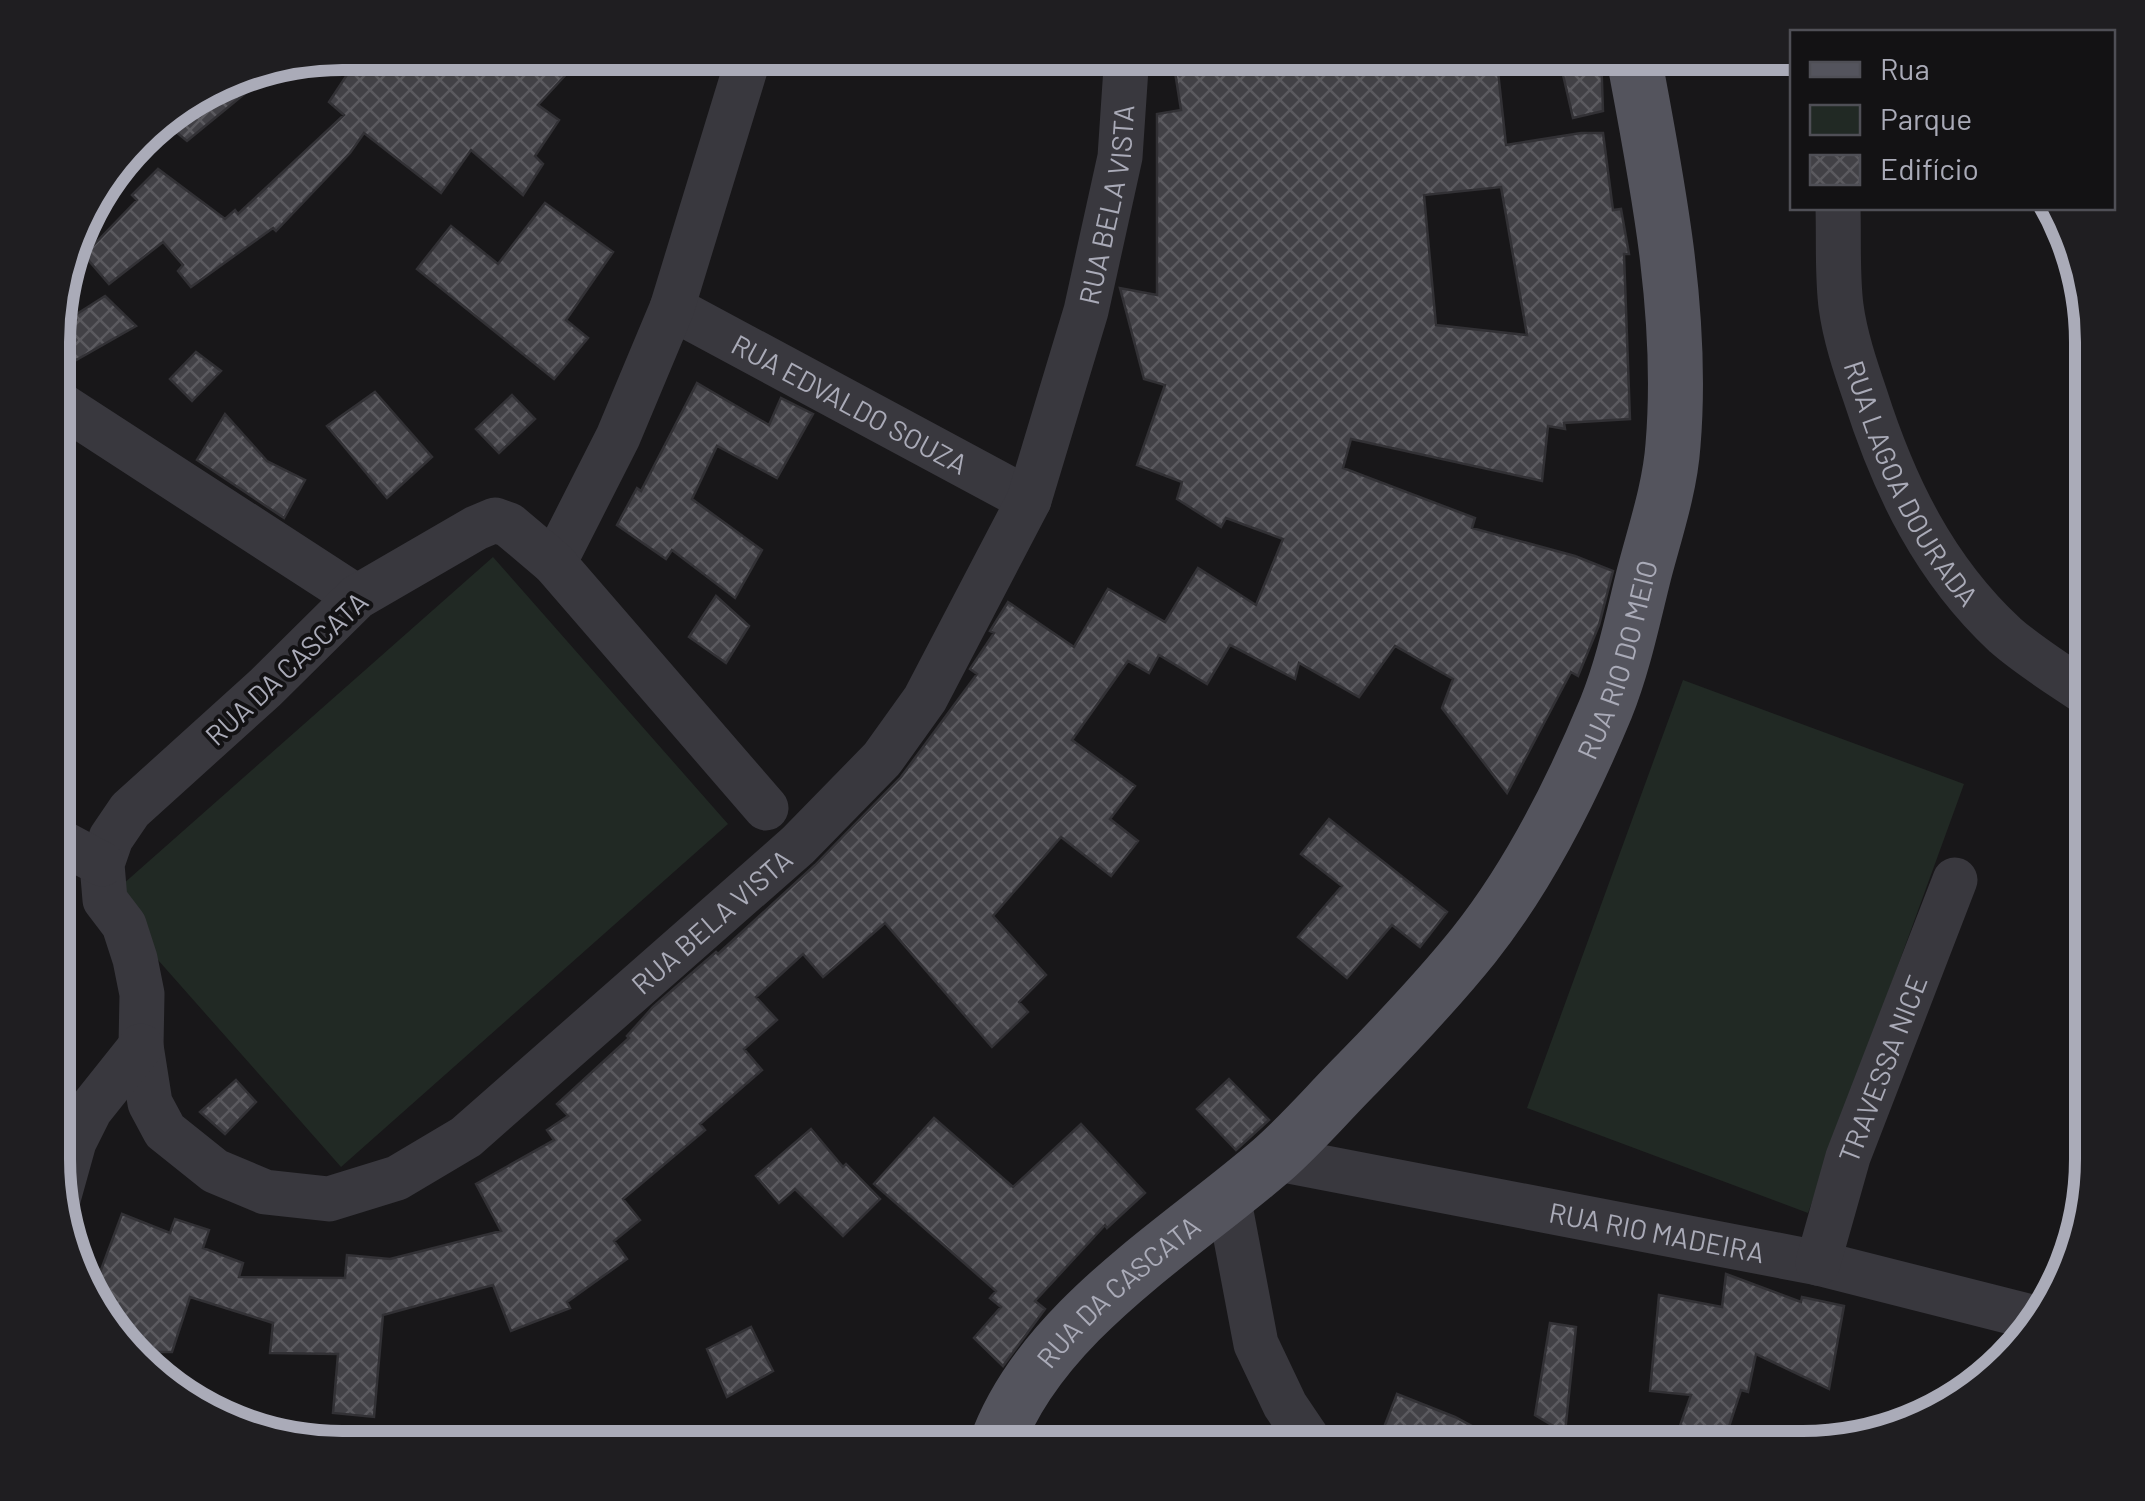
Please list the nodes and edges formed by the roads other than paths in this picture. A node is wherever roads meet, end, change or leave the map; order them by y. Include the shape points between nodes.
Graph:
1 (745, 70) edge
2 (1126, 71) edge
3 (1637, 71) edge
4 (1838, 210) edge
5 (672, 308) junction
6 (70, 411) edge
7 (1028, 500) junction
8 (554, 563) junction
9 (357, 596) junction
10 (2074, 684) edge
11 (766, 808) dead end
12 (71, 847) edge
13 (102, 864) junction
14 (1956, 880) dead end
15 (140, 1046) junction
16 (71, 1153) edge
17 (1274, 1158) junction
18 (1228, 1196) junction
19 (1818, 1262) junction
20 (2025, 1315) edge
21 (1001, 1430) edge
22 (1302, 1431) edge

1 - 5 street
2 - 7 street, RUA BELA VISTA via 1120,157 1090,292
3 - 17 main road, RUA RIO DO MEIO via 1670,277 1673,448 1607,705 1528,864 1475,944
4 - 10 street, RUA LAGOA DOURADA via 1841,307 1852,354 1910,513 1975,605 2008,638
5 - 7 street, RUA EDVALDO SOUZA
5 - 8 street via 618,437
6 - 9 street
7 - 15 street, RUA BELA VISTA via 925,699 882,760 798,845 466,1137 398,1178 329,1199 265,1192 215,1171 164,1131 150,1103
8 - 9 street, RUA DA CASCATA via 495,520
8 - 11 street, RUA DA CASCATA
9 - 13 street, RUA DA CASCATA via 130,810
12 - 13 street
13 - 15 street, RUA BELA VISTA via 105,900 124,925 135,959
14 - 19 street, TRAVESSA NICE via 1848,1157
15 - 16 street via 90,1110
17 - 18 main road, RUA DA CASCATA
17 - 19 street, RUA RIO MADEIRA
18 - 21 main road, RUA DA CASCATA via 1112,1291 1063,1341 1028,1381
18 - 22 street via 1256,1344
19 - 20 street, RUA RIO MADEIRA

